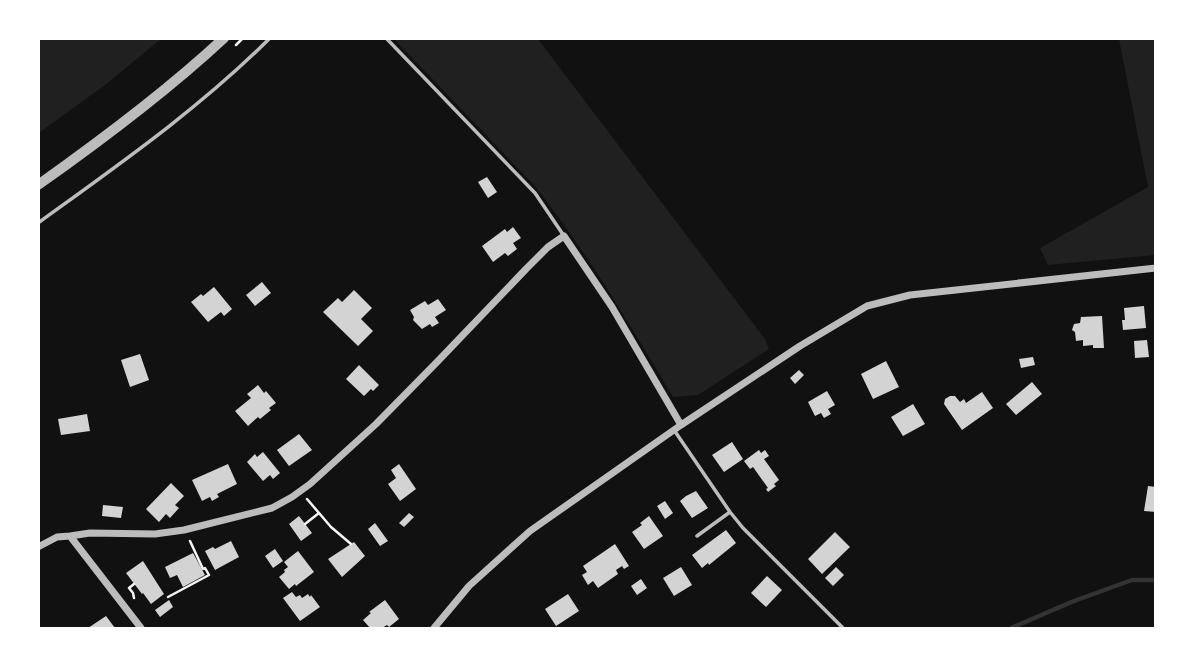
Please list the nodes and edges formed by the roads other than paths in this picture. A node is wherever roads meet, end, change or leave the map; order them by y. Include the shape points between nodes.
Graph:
1 (225, 38) edge
2 (270, 38) edge
3 (386, 38) edge
4 (38, 185) edge
5 (38, 223) edge
6 (564, 236) junction
7 (1156, 268) edge
8 (678, 428) junction
9 (730, 512) junction
10 (70, 536) junction
11 (696, 536) dead end
12 (38, 547) edge
13 (141, 628) edge
14 (434, 628) edge
15 (843, 628) edge

1 - 4 street via 135,114
2 - 5 lane via 156,137
3 - 6 lane via 535,193
6 - 8 street via 612,307
6 - 10 street via 548,247 376,424 301,491 272,508 184,530
7 - 8 street via 910,295 867,306
8 - 9 lane
8 - 14 street via 530,531 469,586
9 - 11 lane
9 - 15 lane
10 - 12 street
10 - 13 street

